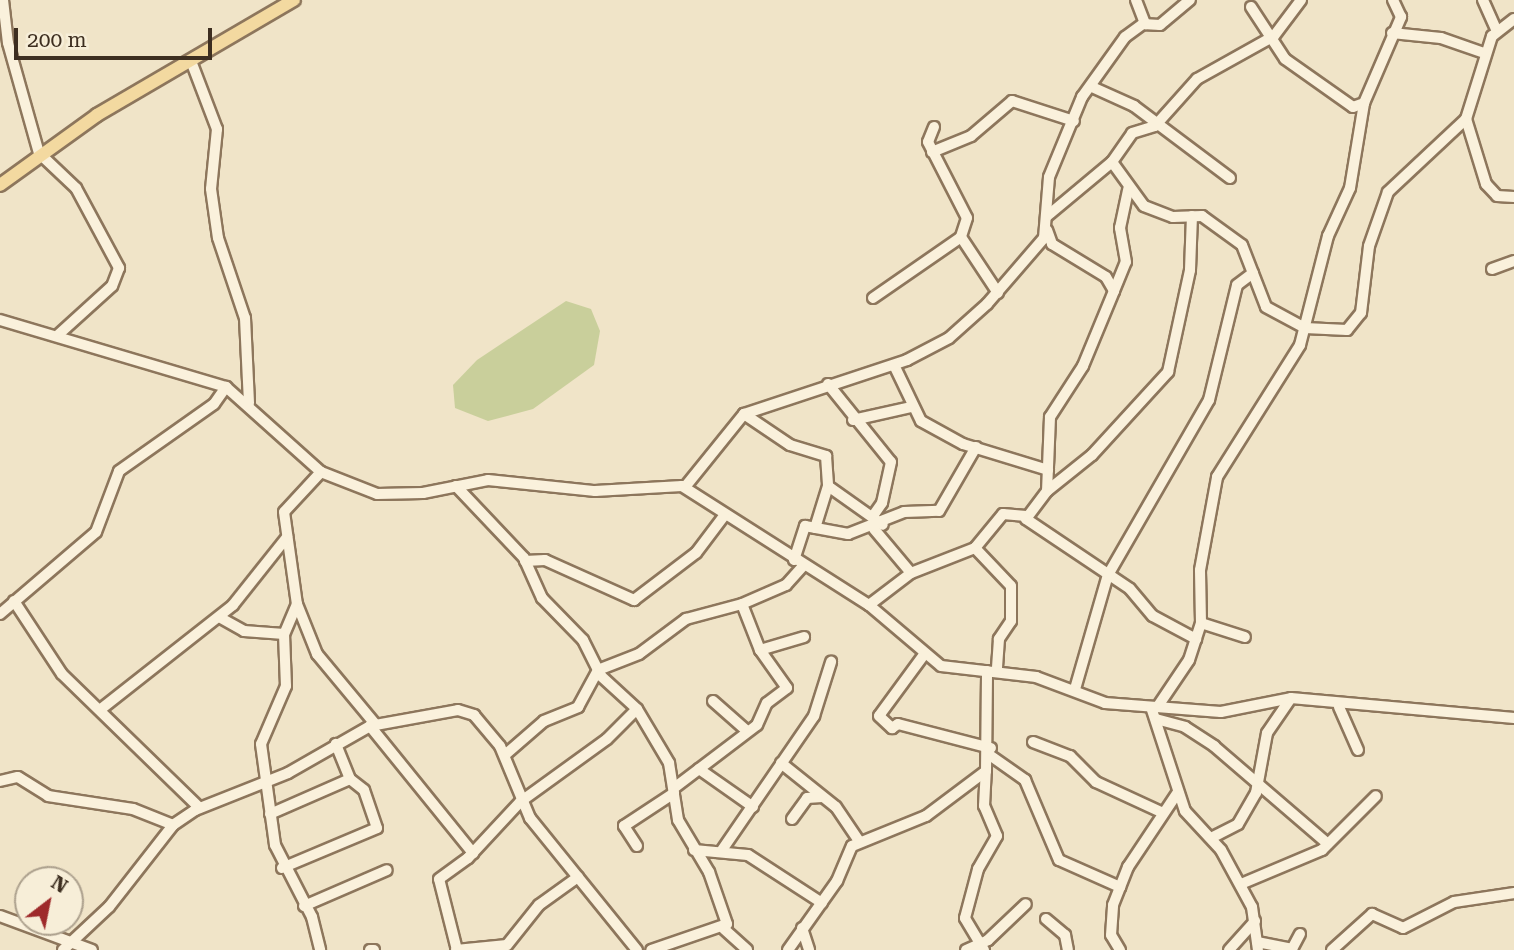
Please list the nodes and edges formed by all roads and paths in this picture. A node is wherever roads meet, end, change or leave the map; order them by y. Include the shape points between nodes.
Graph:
1 (3, 0) edge
2 (294, 0) edge
3 (1136, 0) edge
4 (1189, 0) edge
5 (1301, 0) edge
6 (1393, 0) edge
7 (1483, 0) edge
8 (1251, 7) dead end
9 (1514, 19) edge
10 (1145, 24) junction
11 (1497, 31) junction
12 (3, 33) edge
13 (1392, 33) junction
14 (1268, 39) junction
15 (1484, 53) junction
16 (191, 61) junction
17 (1092, 88) junction
18 (1364, 103) junction
19 (1466, 119) junction
20 (1074, 121) junction
21 (1156, 126) junction
22 (934, 127) dead end
23 (932, 152) junction
24 (39, 153) junction
25 (1112, 162) junction
26 (1230, 178) dead end
27 (0, 185) edge
28 (1128, 189) junction
29 (1514, 197) edge
30 (1192, 216) junction
31 (1046, 223) junction
32 (961, 237) junction
33 (1047, 244) junction
34 (1514, 261) edge
35 (1492, 269) dead end
36 (1253, 273) junction
37 (1115, 290) junction
38 (998, 293) junction
39 (873, 298) dead end
40 (0, 320) edge
41 (1305, 328) junction
42 (59, 334) junction
43 (894, 365) junction
44 (828, 384) junction
45 (226, 387) junction
46 (249, 403) junction
47 (911, 407) junction
48 (744, 414) junction
49 (853, 420) junction
50 (976, 447) junction
51 (1048, 470) junction
52 (321, 472) junction
53 (456, 486) junction
54 (828, 486) junction
55 (685, 487) junction
56 (1047, 491) junction
57 (724, 516) junction
58 (873, 516) junction
59 (1026, 516) junction
60 (878, 526) junction
61 (815, 528) junction
62 (287, 537) junction
63 (975, 548) junction
64 (794, 560) junction
65 (526, 561) junction
66 (804, 565) junction
67 (911, 573) junction
68 (1108, 575) junction
69 (14, 601) junction
70 (297, 604) junction
71 (742, 604) junction
72 (869, 605) junction
73 (0, 614) edge
74 (219, 617) junction
75 (1201, 622) junction
76 (284, 634) junction
77 (803, 637) dead end
78 (1245, 637) dead end
79 (1196, 639) junction
80 (760, 650) junction
81 (923, 656) junction
82 (831, 662) dead end
83 (598, 670) junction
84 (992, 671) junction
85 (1075, 689) junction
86 (1292, 698) junction
87 (713, 701) dead end
88 (1155, 706) junction
89 (1339, 707) junction
90 (101, 709) junction
91 (637, 709) junction
92 (1514, 718) edge
93 (1156, 719) junction
94 (373, 725) junction
95 (747, 731) junction
96 (1033, 742) dead end
97 (336, 744) junction
98 (1358, 750) dead end
99 (991, 752) junction
100 (506, 754) junction
101 (781, 763) junction
102 (699, 769) junction
103 (986, 771) junction
104 (350, 779) junction
105 (0, 780) edge
106 (1260, 782) junction
107 (265, 783) junction
108 (674, 790) junction
109 (1178, 792) junction
110 (1376, 796) dead end
111 (822, 797) junction
112 (520, 802) junction
113 (753, 807) junction
114 (200, 808) junction
115 (1163, 813) junction
116 (270, 814) junction
117 (792, 820) dead end
118 (173, 825) junction
119 (1211, 838) junction
120 (859, 841) junction
121 (1328, 844) junction
122 (637, 846) dead end
123 (694, 850) junction
124 (722, 850) junction
125 (473, 853) junction
126 (282, 868) junction
127 (387, 870) dead end
128 (578, 877) junction
129 (1241, 884) junction
130 (1120, 887) junction
131 (1514, 892) edge
132 (822, 903) junction
133 (1026, 904) dead end
134 (304, 905) junction
135 (0, 916) edge
136 (1046, 919) dead end
137 (1255, 921) junction
138 (802, 928) junction
139 (724, 929) junction
140 (1300, 934) dead end
141 (65, 946) edge
142 (1257, 946) edge
143 (982, 947) edge
144 (92, 950) edge
145 (320, 950) edge
146 (456, 950) edge
147 (637, 950) edge
148 (651, 950) edge
149 (747, 950) edge
150 (788, 950) edge
151 (808, 950) edge
152 (966, 950) edge
153 (1068, 950) edge
154 (1120, 950) edge
155 (1230, 950) edge
156 (1332, 950) edge

1 - 12 street
2 - 16 main road
3 - 10 street
4 - 10 street via 1160,24
5 - 14 street
6 - 13 street via 1401,17
7 - 11 street
8 - 14 street
9 - 11 street
10 - 17 street via 1122,40
11 - 15 street
12 - 24 street
13 - 15 street via 1441,38
13 - 18 street
14 - 18 street via 1349,104
14 - 21 street via 1205,73
15 - 19 street
16 - 24 main road
16 - 46 street via 217,130 211,189 218,237 245,318 252,356
17 - 20 street
17 - 21 street via 1134,106
18 - 41 street via 1350,188 1328,236
19 - 29 street via 1486,184 1497,196
19 - 41 street via 1388,192 1369,246 1358,322 1347,330
20 - 23 street via 1012,101 971,136
20 - 31 street via 1049,177
21 - 25 street via 1131,135
21 - 26 street
22 - 23 street via 928,139
23 - 32 street via 967,218
24 - 27 main road
24 - 42 street via 76,188 119,268 112,286
25 - 28 street
25 - 31 street
28 - 30 street via 1157,213
28 - 37 street via 1120,228 1126,262
30 - 36 street via 1204,217 1242,245
30 - 56 street via 1190,270 1168,372 1118,429
31 - 33 street
32 - 38 street
32 - 39 street
33 - 37 street via 1106,278
33 - 38 street
34 - 35 street
36 - 41 street via 1262,304
36 - 68 street via 1237,285 1209,400
37 - 51 street via 1089,354 1050,417
38 - 43 street via 949,338
40 - 42 street
41 - 75 street via 1287,373 1217,477 1200,570
42 - 45 street
43 - 44 street
43 - 47 street
44 - 48 street
44 - 49 street
45 - 46 street
45 - 69 street via 214,404 117,473 103,524
46 - 52 street
47 - 49 street
47 - 50 street via 927,424
48 - 54 street via 790,445 826,456
48 - 55 street
49 - 58 street via 891,462 885,497
50 - 51 street
50 - 60 street via 939,511 904,512
51 - 56 street
52 - 53 street via 391,496
52 - 62 street via 285,510
53 - 55 street via 488,480 595,491
53 - 65 street
54 - 58 street
54 - 61 street
55 - 57 street
56 - 59 street
57 - 64 street
57 - 65 street via 696,553 634,600 545,560
58 - 60 street
59 - 63 street via 1003,514
59 - 68 street
60 - 61 street via 848,534
60 - 67 street
61 - 64 street via 803,527
62 - 70 street
62 - 74 street
63 - 67 street
63 - 84 street via 1011,586 1011,621 999,639
64 - 66 street
65 - 83 street via 539,594 583,640
66 - 71 street via 782,588
66 - 72 street
67 - 72 street
68 - 79 street via 1140,597 1153,616
68 - 85 street
69 - 73 street
69 - 90 street via 62,674
70 - 76 street
70 - 94 street via 317,654
71 - 80 street
71 - 83 street via 686,618 639,654
72 - 81 street
74 - 76 street via 244,631
74 - 90 street
75 - 78 street
75 - 79 street
76 - 107 street via 286,686 262,739
77 - 80 street
79 - 88 street
80 - 95 street via 788,685
81 - 84 street via 940,666
81 - 99 street via 880,716 892,728 898,724
82 - 101 street via 821,703
83 - 91 street
83 - 100 street via 578,707 544,721
84 - 85 street
84 - 99 street
85 - 88 street via 1105,703
86 - 88 street via 1221,712
86 - 89 street
86 - 106 street via 1267,733
87 - 95 street
88 - 93 street
89 - 92 street
89 - 98 street
90 - 114 street via 164,779
91 - 108 street via 667,759
91 - 112 street via 607,739
93 - 106 street via 1194,732
93 - 109 street
94 - 97 street
94 - 100 street via 465,711
94 - 125 street
95 - 102 street
96 - 115 street via 1070,756 1096,782
97 - 104 street
97 - 107 street
99 - 103 street
99 - 130 street via 1025,780 1059,860
100 - 112 street
101 - 111 street
101 - 113 street
102 - 108 street
102 - 113 street
103 - 120 street via 926,816
103 - 143 street via 984,806 997,836 978,869 965,913
104 - 116 street
104 - 126 street via 363,790 378,827
105 - 118 street via 18,777 48,796 133,809
106 - 119 street via 1238,824
106 - 121 street
107 - 114 street
107 - 116 street
108 - 122 street via 624,825
108 - 123 street via 678,820
109 - 115 street
109 - 119 street via 1189,817
110 - 121 street
111 - 117 street via 807,798
111 - 120 street
112 - 125 street
112 - 128 street
113 - 124 street
114 - 118 street
115 - 130 street
116 - 126 street
118 - 141 street via 109,907
119 - 129 street
120 - 132 street
121 - 129 street
123 - 124 street
123 - 139 street via 722,903
124 - 132 street via 754,858
125 - 146 street via 437,882
126 - 134 street
127 - 134 street
128 - 146 street via 539,905 507,945
128 - 147 street
129 - 137 street
130 - 154 street via 1111,934
131 - 156 street via 1454,902 1405,928 1372,914
132 - 138 street
133 - 143 street
134 - 145 street
135 - 141 street
136 - 153 street via 1065,935
137 - 142 street
137 - 155 street
138 - 150 street
138 - 151 street
139 - 148 street
139 - 149 street
140 - 142 street via 1292,950
141 - 144 street
143 - 152 street

